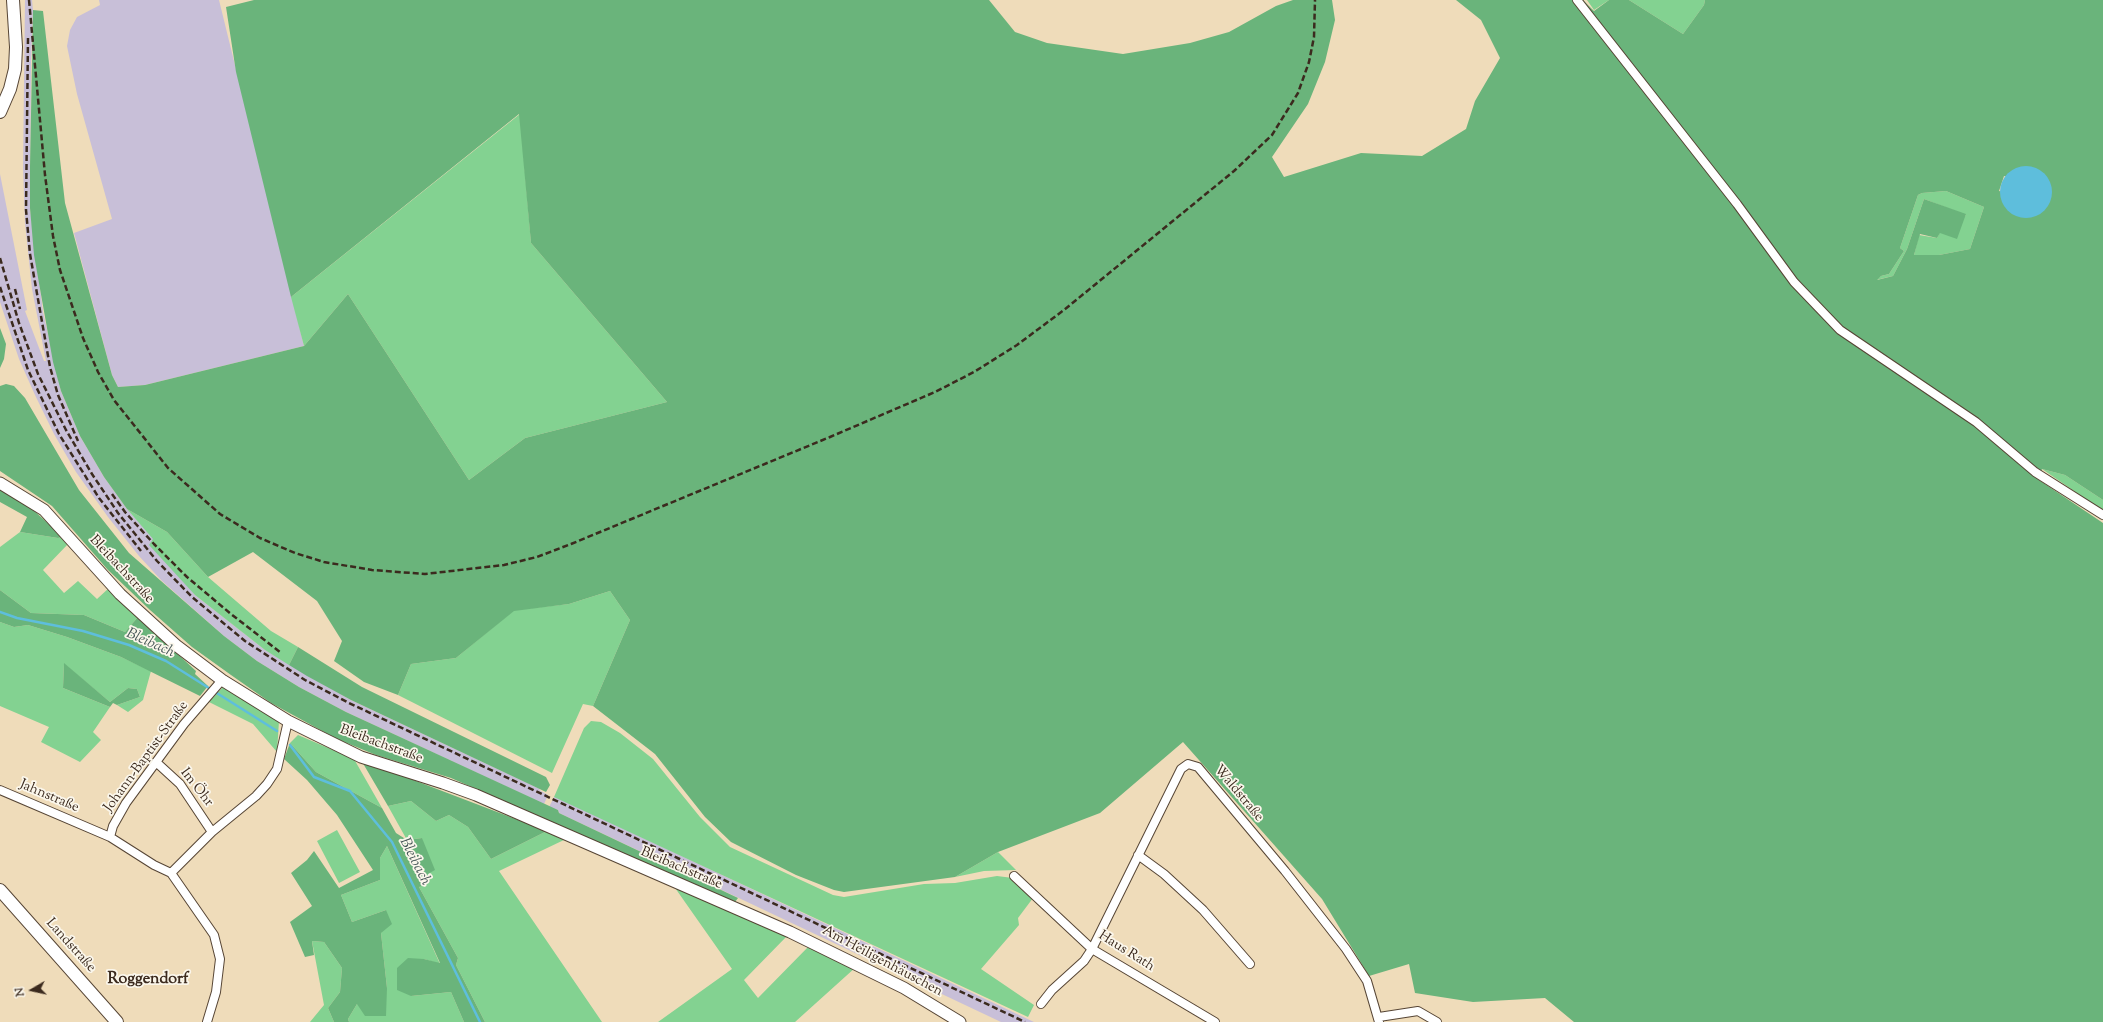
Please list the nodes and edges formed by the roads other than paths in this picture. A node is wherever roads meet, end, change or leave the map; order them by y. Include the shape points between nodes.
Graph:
1 (13, 0) edge
2 (1577, 0) edge
3 (0, 112) edge
4 (0, 483) edge
5 (2103, 515) edge
6 (219, 684) junction
7 (288, 721) junction
8 (156, 762) junction
9 (0, 790) edge
10 (212, 832) junction
11 (110, 837) junction
12 (1138, 855) junction
13 (171, 873) junction
14 (1014, 876) dead end
15 (0, 890) edge
16 (790, 932) joint
17 (1092, 949) junction
18 (1250, 964) dead end
19 (1041, 1004) dead end
20 (1379, 1020) edge
21 (117, 1022) edge
22 (208, 1022) edge
23 (960, 1022) edge
24 (1216, 1022) edge
25 (1437, 1022) edge

1 - 3 main road via 15,69
2 - 5 street via 1737,204 1794,282 1840,330 1976,422 2035,472
4 - 6 main road, Bleibachstraße via 44,510 140,613
6 - 7 main road, Bleibachstraße
6 - 8 street, Johann-Baptist-Straße via 184,724
7 - 10 street via 277,769 267,784
7 - 16 main road, Bleibachstraße via 361,757 476,795
8 - 10 street, Im Öhr via 180,784
8 - 11 street, Johann-Baptist-Straße via 126,803
9 - 11 street, Jahnstraße
10 - 13 street
11 - 13 street
12 - 17 street, Waldstraße
12 - 18 street via 1164,874 1203,910
12 - 20 street, Waldstraße via 1181,769 1188,764 1198,767 1346,949 1366,981
13 - 22 street via 214,935 218,947 218,978
14 - 17 street, Haus Rath
15 - 21 main road, Landstraße
16 - 23 main road, Am Heiligenhäuschen via 893,982
17 - 19 street, Waldstraße via 1084,961 1052,990
17 - 24 street, Haus Rath
20 - 25 street via 1418,1011

